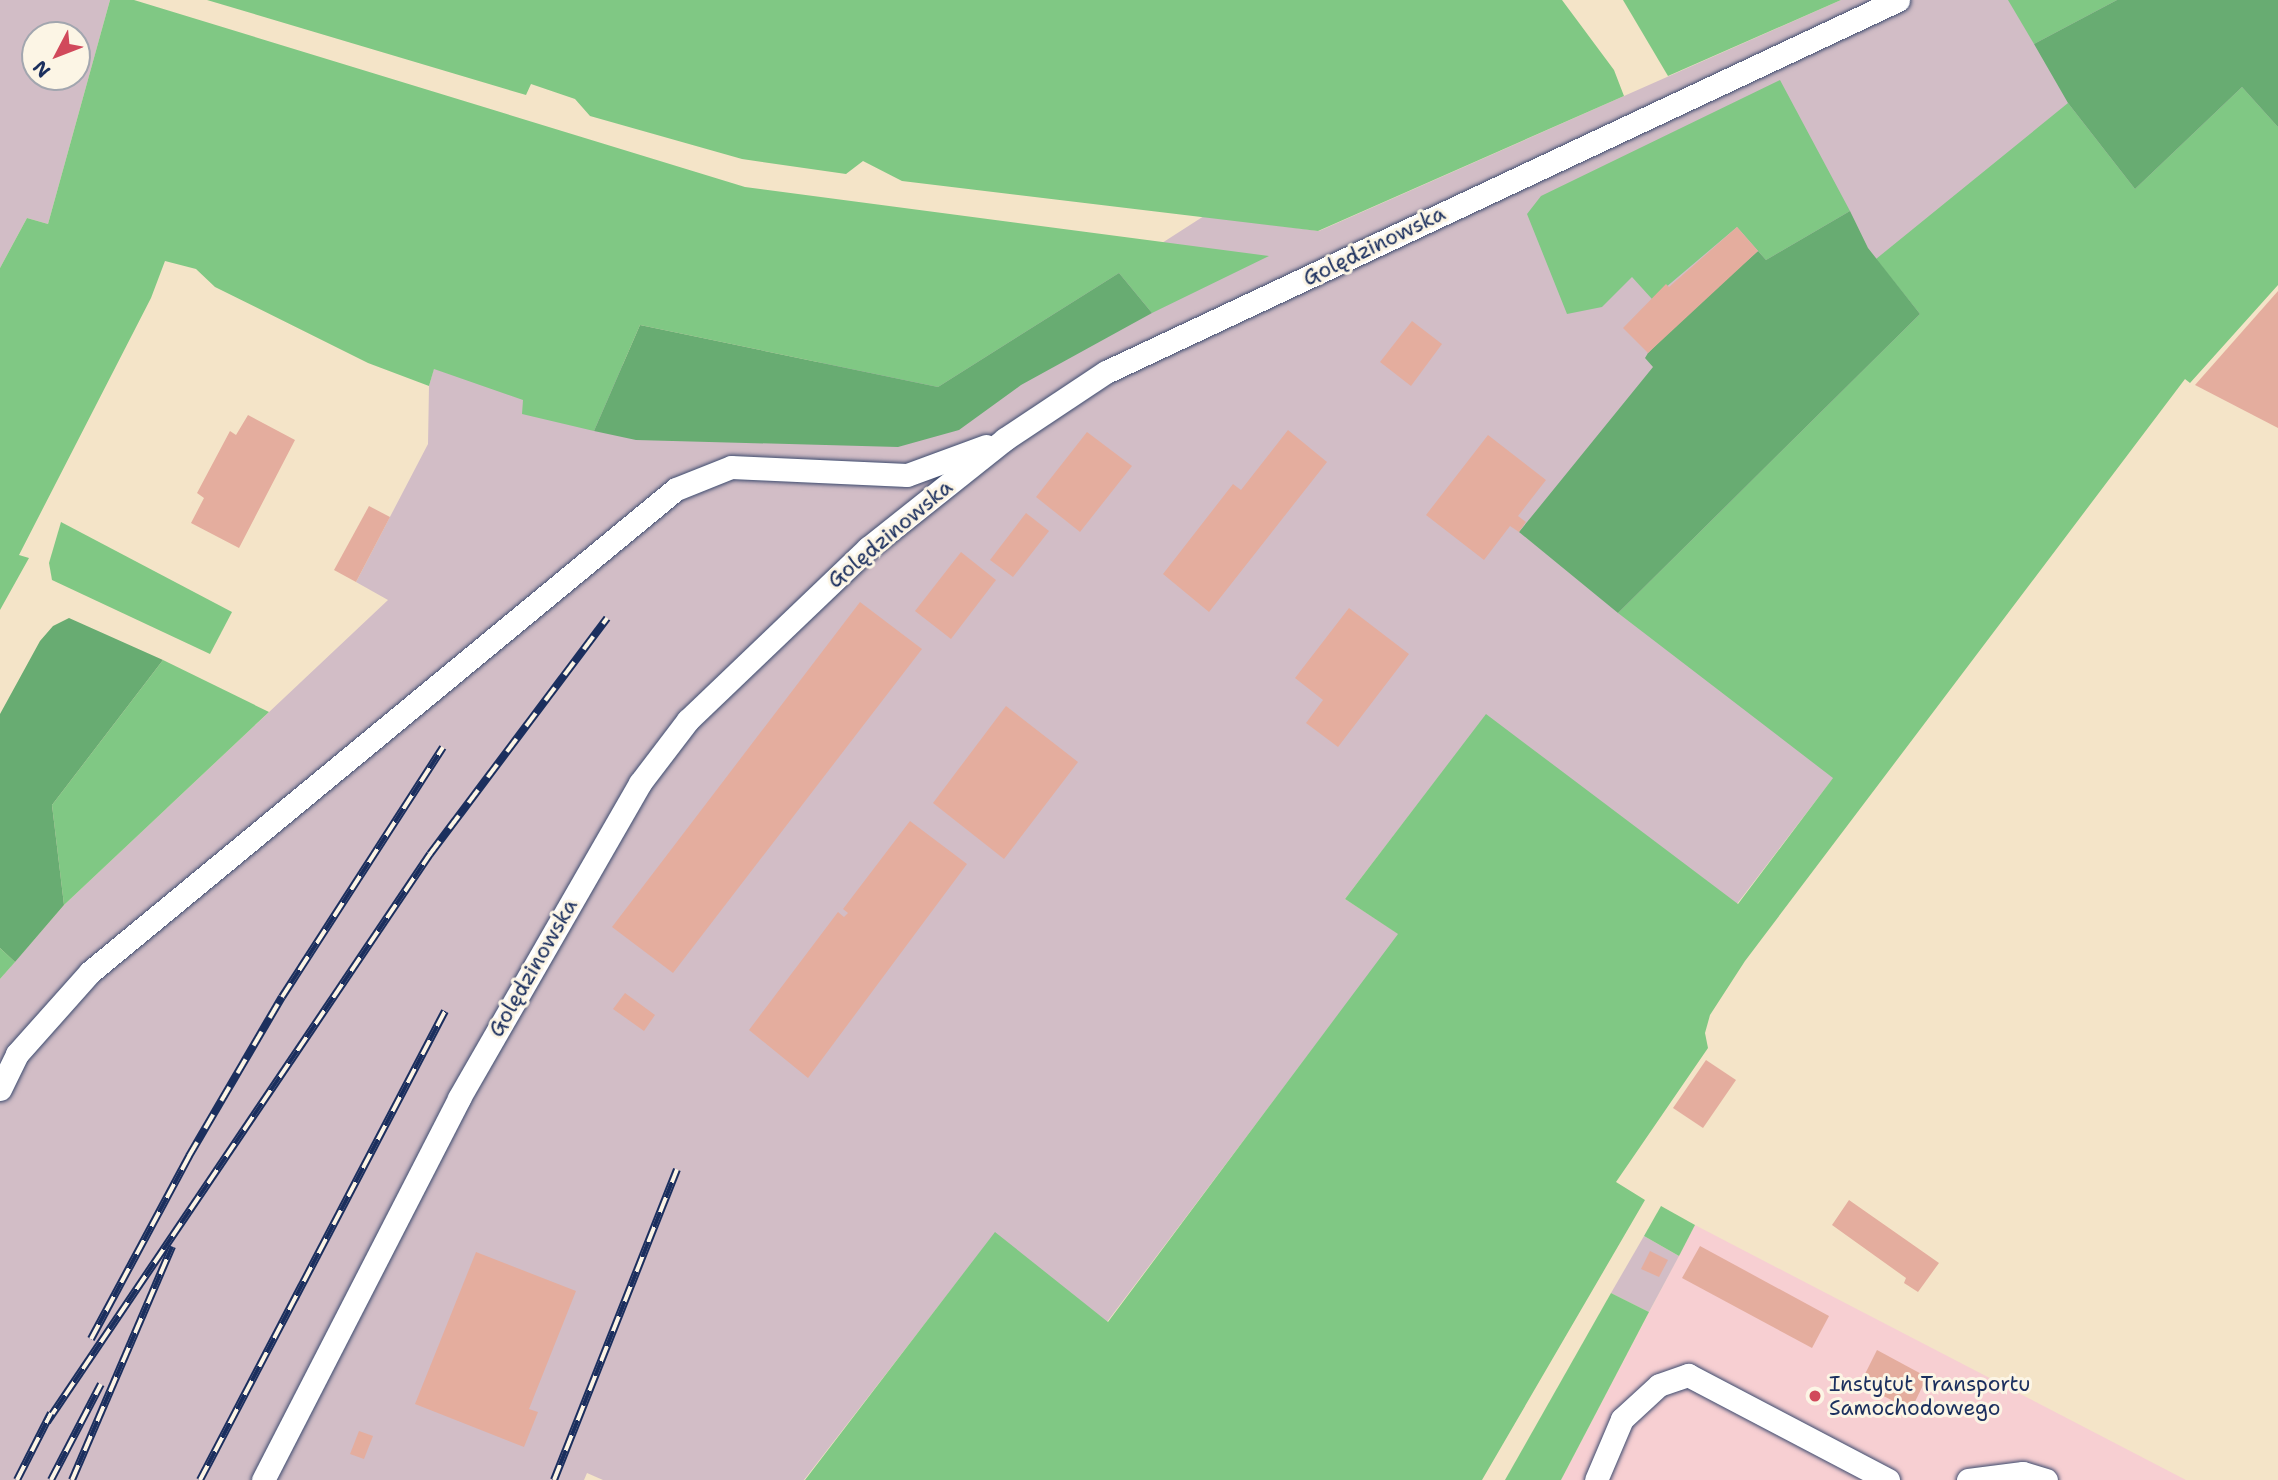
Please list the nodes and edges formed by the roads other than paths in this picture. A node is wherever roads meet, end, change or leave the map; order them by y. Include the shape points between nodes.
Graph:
1 (1898, 0) edge
2 (1005, 439) junction
3 (0, 1089) edge
4 (263, 1480) edge
5 (1596, 1480) edge
6 (1888, 1480) edge
7 (1968, 1480) edge
8 (2046, 1480) edge

1 - 2 lane, Golędzinowska via 1106,372
2 - 3 lane via 907,475 731,467 676,489 90,972 17,1055
2 - 4 lane, Golędzinowska via 858,557 688,719 640,783 459,1098
5 - 6 lane via 1622,1419 1659,1385 1688,1375
7 - 8 lane via 2023,1473

